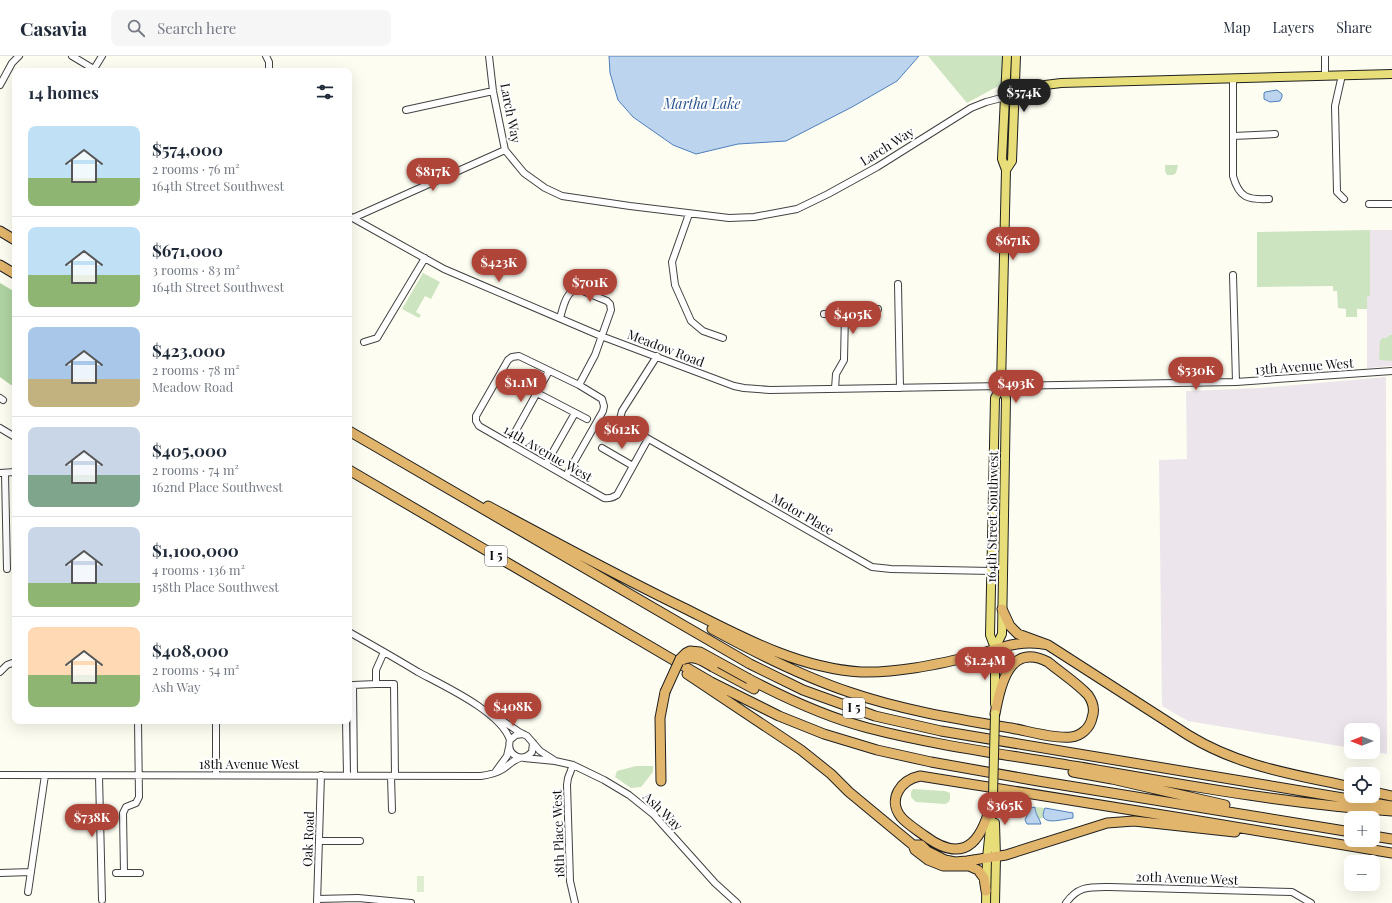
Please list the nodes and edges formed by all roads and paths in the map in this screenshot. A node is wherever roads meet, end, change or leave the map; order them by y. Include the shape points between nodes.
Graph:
1 (19, 56) edge
2 (72, 56) edge
3 (102, 56) edge
4 (266, 56) edge
5 (489, 56) edge
6 (1007, 56) edge
7 (1016, 56) edge
8 (1325, 56) edge
9 (92, 68) edge
10 (96, 68) edge
11 (269, 68) edge
12 (1392, 74) edge
13 (1325, 75) junction
14 (1342, 75) junction
15 (1233, 79) junction
16 (0, 85) edge
17 (493, 91) junction
18 (1014, 95) junction
19 (1005, 97) junction
20 (406, 110) dead end
21 (1275, 134) dead end
22 (1233, 136) junction
23 (505, 150) junction
24 (1006, 170) junction
25 (1270, 199) dead end
26 (1344, 199) dead end
27 (1369, 204) dead end
28 (1392, 204) edge
29 (689, 214) junction
30 (352, 217) edge
31 (352, 218) edge
32 (0, 231) edge
33 (12, 238) edge
34 (424, 258) junction
35 (0, 265) edge
36 (12, 272) edge
37 (1233, 275) dead end
38 (898, 284) dead end
39 (878, 309) dead end
40 (824, 314) dead end
41 (845, 314) junction
42 (560, 318) junction
43 (601, 336) junction
44 (723, 338) dead end
45 (364, 342) dead end
46 (656, 356) junction
47 (549, 371) junction
48 (1392, 371) edge
49 (1236, 382) junction
50 (579, 385) junction
51 (1001, 386) junction
52 (900, 388) junction
53 (835, 389) junction
54 (537, 393) junction
55 (575, 413) junction
56 (587, 419) dead end
57 (0, 428) edge
58 (352, 434) edge
59 (12, 435) edge
60 (648, 439) junction
61 (509, 443) junction
62 (374, 446) junction
63 (602, 448) dead end
64 (546, 464) junction
65 (633, 466) junction
66 (12, 472) edge
67 (352, 472) edge
68 (2, 473) edge
69 (566, 476) junction
70 (7, 570) dead end
71 (992, 571) junction
72 (644, 589) junction
73 (1002, 609) junction
74 (352, 634) edge
75 (643, 642) junction
76 (1048, 645) junction
77 (995, 648) junction
78 (384, 652) junction
79 (12, 663) edge
80 (678, 664) junction
81 (0, 672) edge
82 (376, 684) junction
83 (486, 711) junction
84 (352, 714) edge
85 (995, 714) junction
86 (138, 724) edge
87 (216, 724) edge
88 (346, 724) edge
89 (352, 724) edge
90 (524, 734) junction
91 (510, 740) junction
92 (532, 742) junction
93 (509, 747) junction
94 (522, 758) junction
95 (555, 761) junction
96 (573, 765) junction
97 (496, 772) junction
98 (216, 774) junction
99 (0, 775) edge
100 (45, 775) junction
101 (321, 775) junction
102 (350, 775) junction
103 (99, 776) junction
104 (138, 776) junction
105 (393, 776) junction
106 (661, 781) dead end
107 (1344, 785) edge
108 (1380, 793) edge
109 (994, 796) junction
110 (1392, 796) edge
111 (1392, 806) edge
112 (392, 810) dead end
113 (1392, 811) edge
114 (1300, 823) junction
115 (1344, 831) edge
116 (1380, 837) edge
117 (1392, 839) edge
118 (320, 841) junction
119 (360, 841) dead end
120 (913, 845) junction
121 (1343, 845) junction
122 (1392, 853) edge
123 (992, 857) junction
124 (31, 872) junction
125 (0, 873) edge
126 (116, 873) dead end
127 (124, 873) junction
128 (140, 873) dead end
129 (986, 891) junction
130 (28, 892) dead end
131 (102, 900) dead end
132 (317, 901) edge
133 (411, 903) edge
134 (575, 903) edge
135 (737, 903) edge
136 (986, 903) edge
137 (995, 903) edge
138 (1066, 903) edge
139 (1311, 903) edge

1 - 16 street via 12,63
2 - 9 street
3 - 10 street
4 - 11 street
5 - 17 street, Larch Way
6 - 19 main road, 164th Street Southwest
7 - 18 main road, 164th Street Southwest
8 - 13 street
12 - 14 main road, Larch Way
13 - 14 main road, Larch Way
13 - 15 main road, Larch Way
14 - 26 street via 1335,114 1337,192
15 - 18 main road, Larch Way via 1202,77 1061,83
15 - 22 street
17 - 20 street
17 - 23 street, Larch Way
18 - 19 main road, Larch Way
18 - 24 main road, 164th Street Southwest via 1012,161
19 - 24 main road, 164th Street Southwest via 1002,160
19 - 29 street, Larch Way via 971,108 877,167 797,209 754,217 729,218
21 - 22 street
22 - 25 street via 1233,176 1236,187 1248,198
23 - 29 street, Larch Way via 524,173 562,196
23 - 30 street
24 - 51 main road, 164th Street Southwest
27 - 28 street
29 - 44 street via 672,262 675,285 691,321 703,331
31 - 34 street, Meadow Road
32 - 33 highway
34 - 42 street, Meadow Road
34 - 45 street via 377,338
35 - 36 highway
37 - 49 street
38 - 52 street
39 - 41 street via 858,310
40 - 41 street
41 - 53 street via 844,360 836,374
42 - 43 street, Meadow Road
42 - 43 street via 570,292 574,289 607,301 611,310
43 - 46 street, Meadow Road
43 - 50 street via 595,355
46 - 53 street, Meadow Road via 744,388
46 - 60 street, Motor Place via 622,411 620,419 626,426
47 - 50 street
47 - 54 street
47 - 61 street, 14th Avenue West via 519,356 508,360 476,416 479,426
48 - 49 street, 13th Avenue West
49 - 51 street, 13th Avenue West
50 - 69 street via 602,399 604,406
51 - 52 street, Meadow Road
51 - 71 main road, 164th Street Southwest via 995,398
51 - 73 main road, 164th Street Southwest via 1006,398
52 - 53 street, Meadow Road
54 - 55 street
54 - 61 street
55 - 56 street
55 - 64 street
57 - 59 street
58 - 62 highway, I 5
60 - 65 street
60 - 71 street, Motor Place via 872,567
61 - 64 street, 14th Avenue West
62 - 72 highway
62 - 111 highway, I 5 via 750,664 802,690 875,716 941,731
63 - 65 street
64 - 69 street, 14th Avenue West
65 - 69 street, 14th Avenue West via 617,495 608,499
66 - 68 street
67 - 75 highway, I 5
68 - 70 street
71 - 77 main road, 164th Street Southwest via 990,635
72 - 77 highway via 770,650 839,670 869,672 909,668 970,657
72 - 85 highway via 759,655 813,680 873,700 951,718 1065,737 1076,736 1085,730 1091,723 1093,711 1091,700 1084,692 1048,662 1031,657 1016,662 1005,674
73 - 76 highway via 1010,626 1018,634
73 - 77 main road, 164th Street Southwest via 1002,634
74 - 78 street
75 - 114 highway, I 5 via 711,682 779,716 824,734 877,750 1038,781
75 - 120 highway via 806,754
76 - 77 highway via 1032,643
76 - 107 highway via 1199,741 1261,767
77 - 85 main road, 164th Street Southwest
78 - 82 street via 376,670
78 - 83 street
79 - 81 street
80 - 106 highway, bridge via 665,692 660,718
80 - 113 highway, bridge via 686,653 695,651 783,697 819,712 867,728 920,740 1220,791 1340,808
80 - 114 highway, bridge via 690,657 700,660 802,710 876,736 1112,779
82 - 84 street via 353,684
82 - 105 street via 394,684
83 - 90 street
83 - 91 street via 506,730
85 - 109 main road, 164th Street Southwest, bridge
86 - 104 street
87 - 98 street
88 - 102 street
89 - 102 street
90 - 91 street via 516,735
90 - 92 street
91 - 93 street
92 - 94 street via 532,752
92 - 95 street, Ash Way
93 - 94 street via 513,754
93 - 97 street
94 - 95 street, Ash Way
94 - 97 street, 18th Avenue West
95 - 96 street, Ash Way
96 - 134 street, 18th Place West via 567,785 570,881
96 - 135 street, Ash Way via 638,801
97 - 105 street, 18th Avenue West via 481,776
98 - 101 street, 18th Avenue West
98 - 104 street, 18th Avenue West
99 - 100 street, 18th Avenue West
100 - 103 street, 18th Avenue West
100 - 124 street
101 - 102 street, 18th Avenue West
101 - 118 street, Oak Road
102 - 105 street, 18th Avenue West
103 - 104 street, 18th Avenue West
103 - 131 street
104 - 127 street via 138,801 126,807 123,813
105 - 112 street
108 - 110 highway
109 - 121 highway via 987,820 976,839 966,846 954,849 936,844 905,821 896,802 897,792 904,782 920,776
109 - 123 main road, 164th Street Southwest
114 - 115 highway, I 5
116 - 117 highway
118 - 119 street
118 - 132 street, Oak Road
120 - 123 highway via 921,845 937,857 955,862
120 - 129 highway via 915,850 928,860 943,866 969,866 978,870 984,878
121 - 122 highway
121 - 123 highway via 1120,821 1018,852
123 - 129 main road, 164th Street Southwest
123 - 137 main road, 164th Street Southwest
124 - 125 street
124 - 130 street
126 - 127 street
127 - 128 street
129 - 136 main road, 164th Street Southwest
132 - 133 street via 358,898
138 - 139 street, 20th Avenue West via 1076,891 1083,888 1104,887 1292,892

